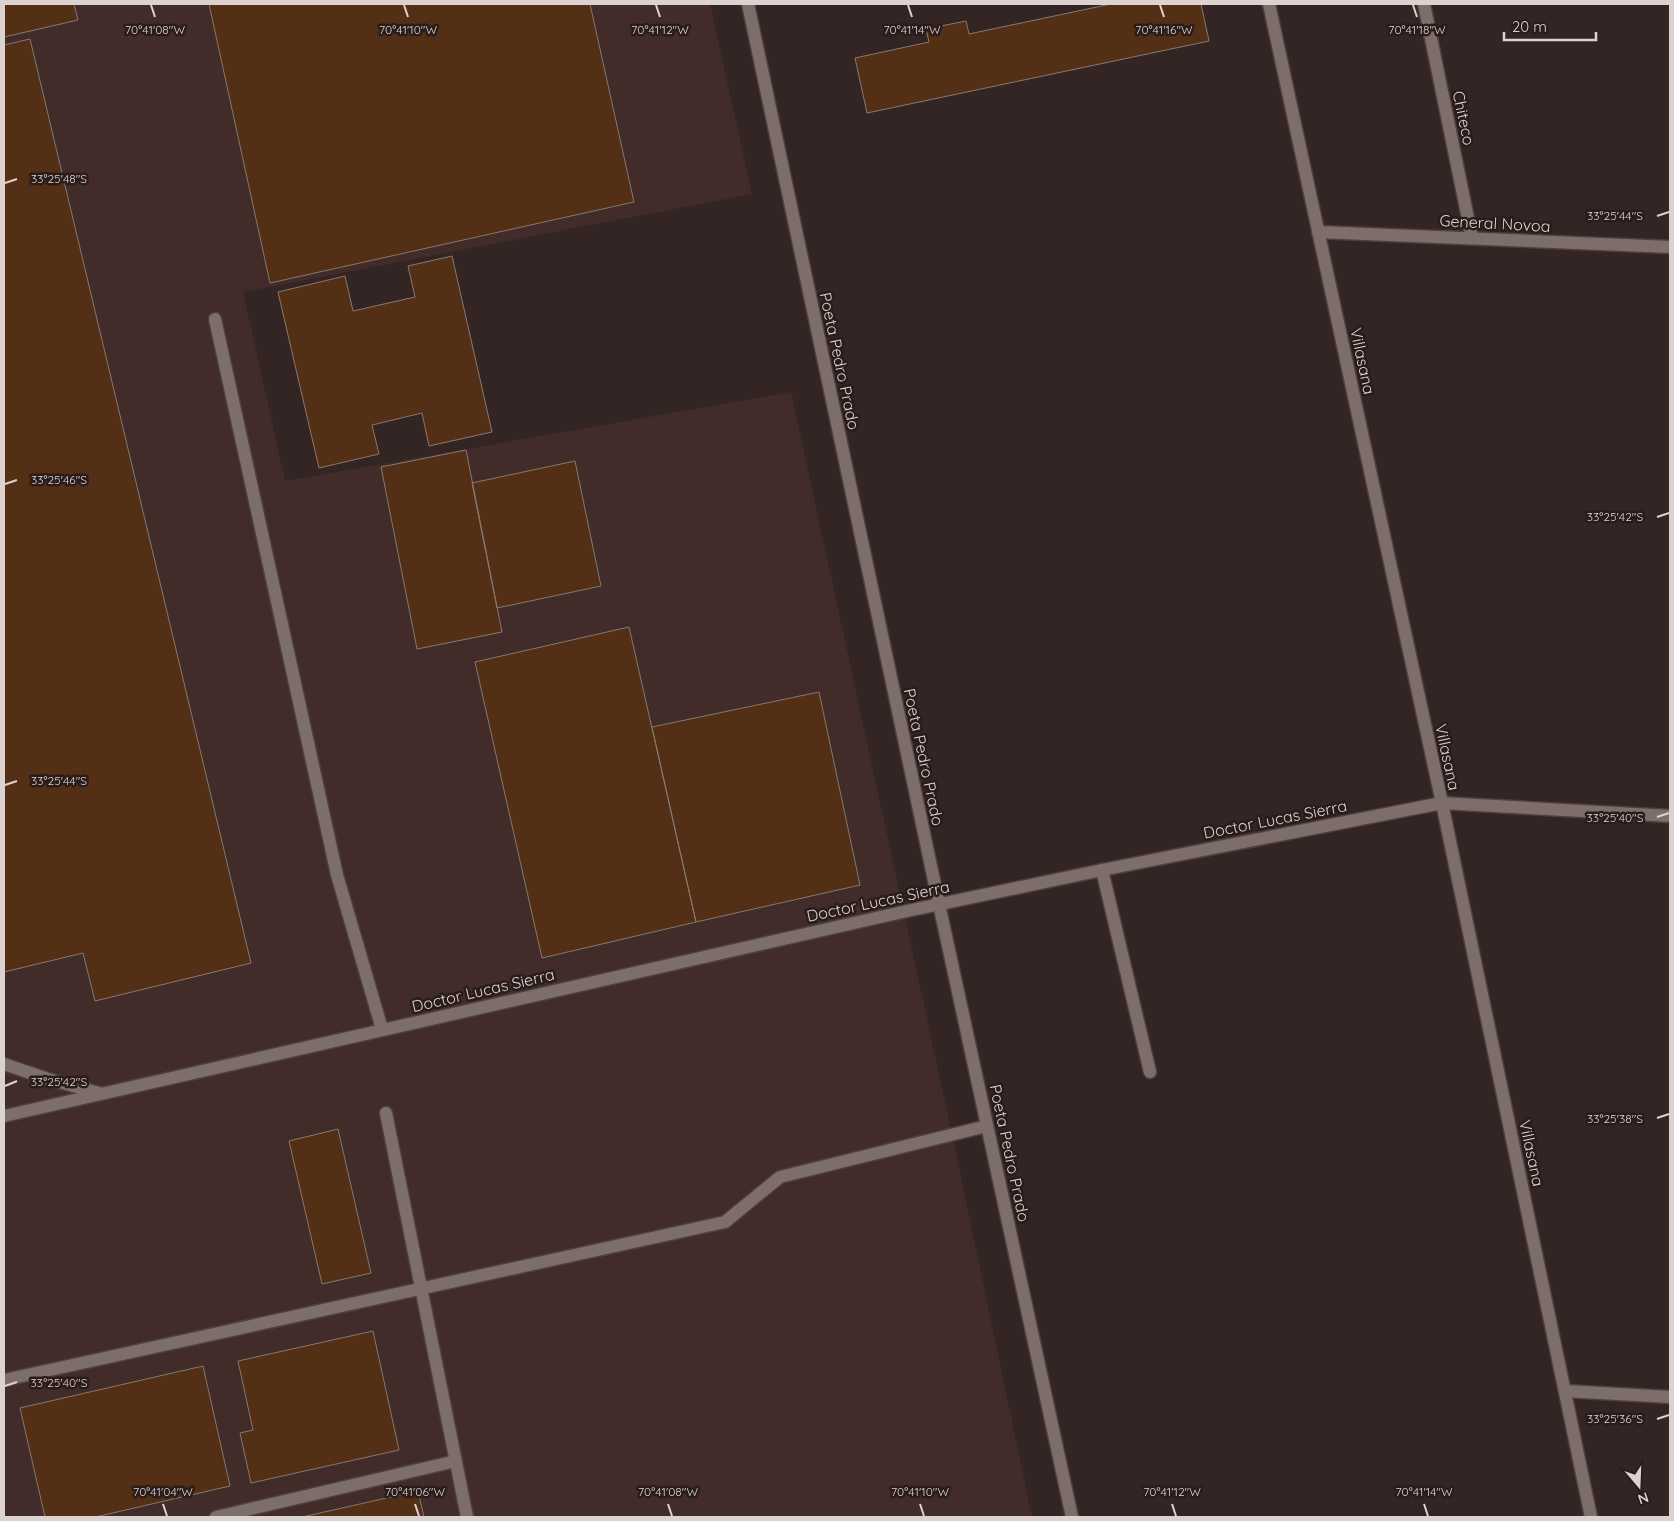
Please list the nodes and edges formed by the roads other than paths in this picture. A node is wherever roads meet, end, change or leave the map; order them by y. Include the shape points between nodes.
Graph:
1 (748, 4) edge
2 (1269, 4) edge
3 (1424, 4) edge
4 (1318, 232) junction
5 (1472, 238) junction
6 (1670, 247) edge
7 (215, 319) dead end
8 (1442, 803) junction
9 (1670, 816) edge
10 (1102, 870) junction
11 (939, 904) junction
12 (382, 1029) junction
13 (4, 1064) edge
14 (1150, 1072) dead end
15 (100, 1094) junction
16 (386, 1113) dead end
17 (4, 1116) edge
18 (987, 1126) junction
19 (422, 1290) junction
20 (4, 1380) edge
21 (1566, 1391) junction
22 (1670, 1397) edge
23 (456, 1461) junction
24 (216, 1517) edge
25 (467, 1517) edge
26 (1072, 1517) edge
27 (1591, 1517) edge

1 - 11 street, Poeta Pedro Prado
2 - 4 street, Villasana
3 - 5 street, Chiteco
4 - 5 street, General Novoa
4 - 8 street, Villasana
5 - 6 street, General Novoa
7 - 12 street via 337,875
8 - 9 street, Doctor Lucas Sierra
8 - 10 street, Doctor Lucas Sierra
8 - 21 street, Villasana
10 - 11 street, Doctor Lucas Sierra
10 - 14 street
11 - 12 street, Doctor Lucas Sierra
11 - 18 street, Poeta Pedro Prado
12 - 15 street, Doctor Lucas Sierra
13 - 15 street
15 - 17 street, Doctor Lucas Sierra
16 - 19 street
18 - 19 street via 780,1177 725,1222
18 - 26 street, Poeta Pedro Prado
19 - 20 street
19 - 23 street
21 - 22 street
21 - 27 street, Villasana
23 - 24 street
23 - 25 street

